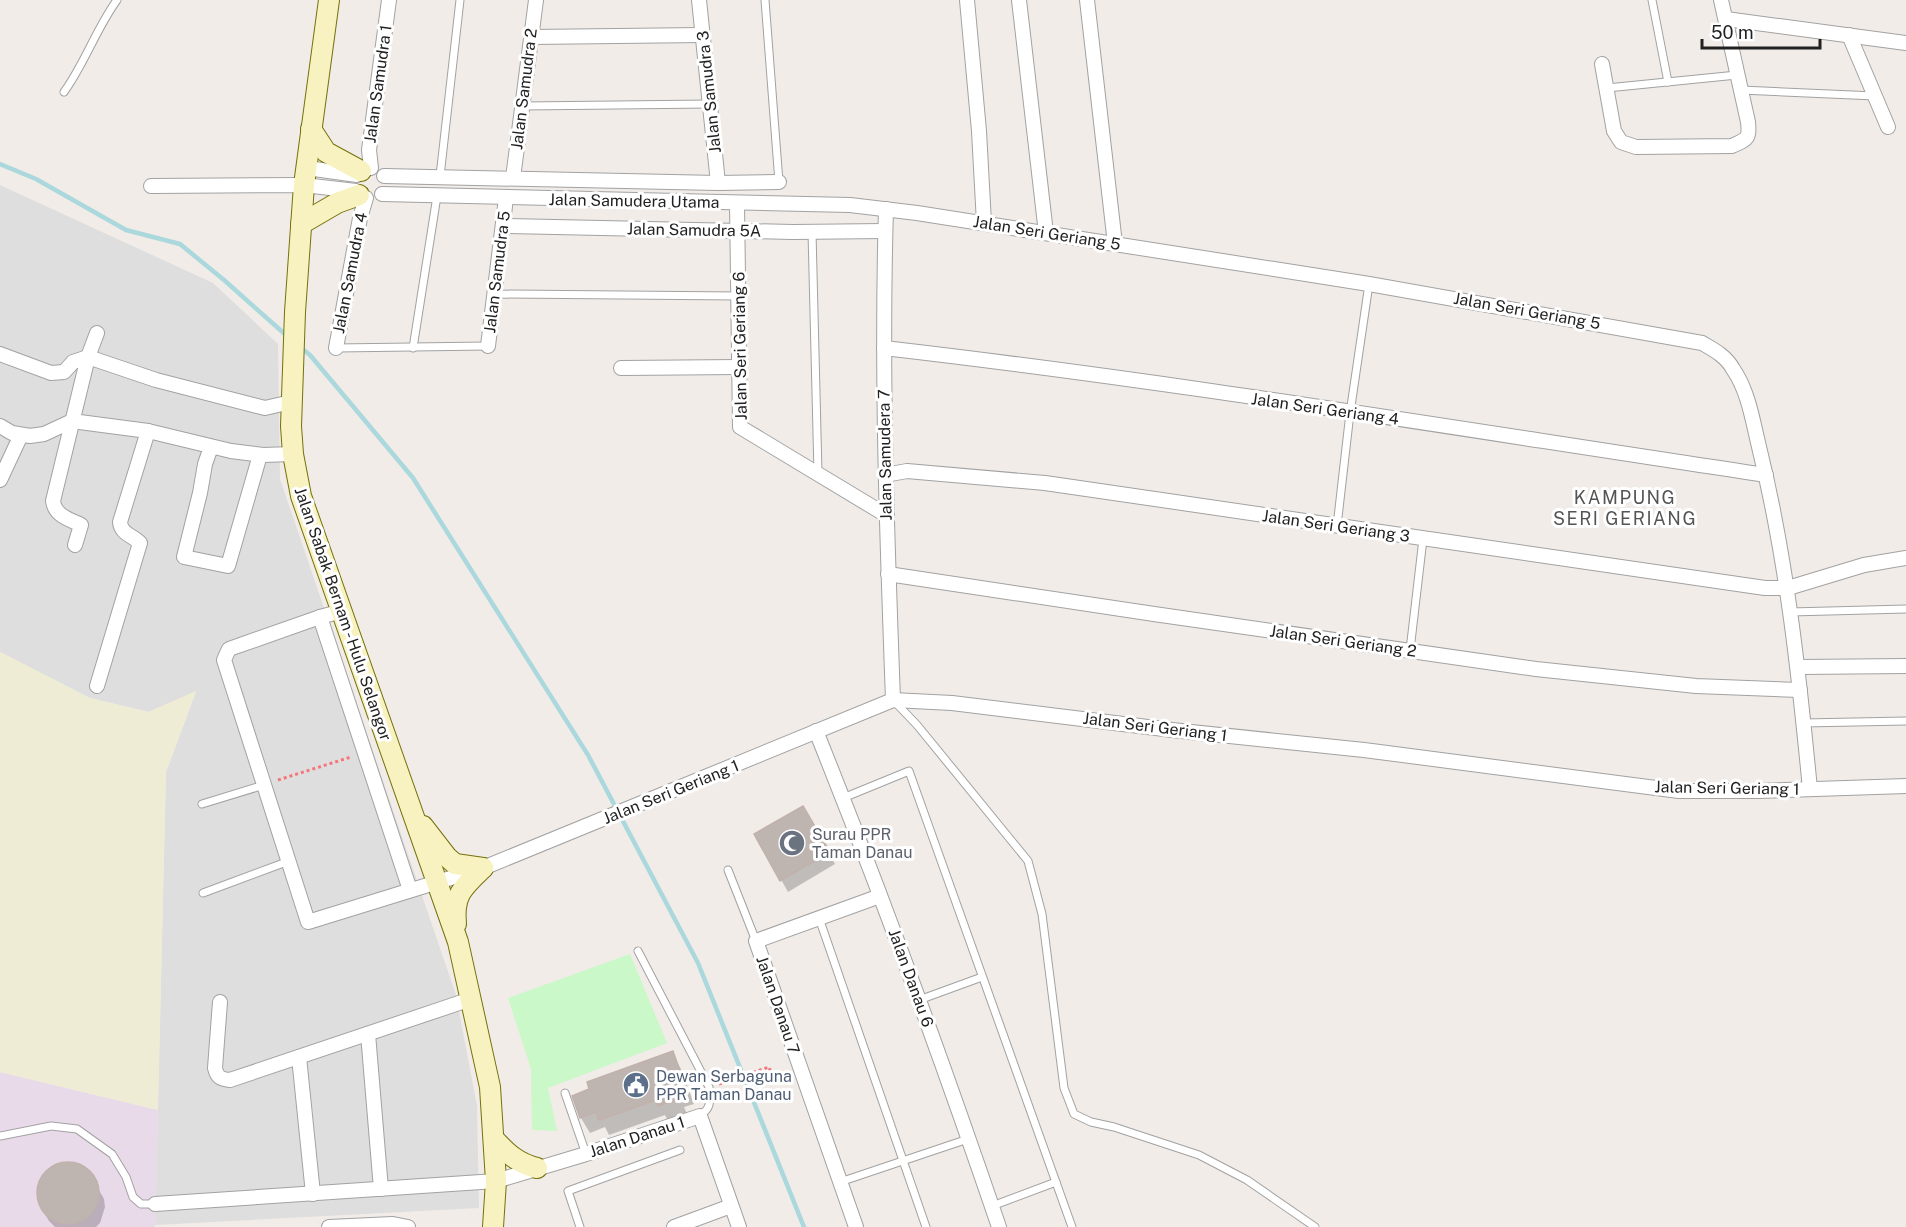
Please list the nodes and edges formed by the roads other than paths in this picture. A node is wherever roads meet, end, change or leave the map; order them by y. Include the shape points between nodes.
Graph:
1 (117, 0) edge
2 (329, 0) edge
3 (389, 0) edge
4 (460, 0) edge
5 (536, 0) edge
6 (699, 0) edge
7 (765, 0) edge
8 (967, 0) edge
9 (1019, 0) edge
10 (1087, 0) edge
11 (1652, 0) edge
12 (1721, 0) edge
13 (1726, 19) junction
14 (703, 35) junction
15 (1850, 35) junction
16 (531, 37) junction
17 (1906, 43) edge
18 (1602, 64) dead end
19 (1737, 75) junction
20 (1668, 82) junction
21 (1607, 88) junction
22 (1741, 90) junction
23 (64, 92) dead end
24 (1875, 96) junction
25 (710, 104) junction
26 (522, 106) junction
27 (1888, 127) dead end
28 (311, 129) junction
29 (384, 176) junction
30 (440, 176) junction
31 (305, 177) junction
32 (513, 178) junction
33 (779, 182) joint
34 (362, 183) junction
35 (718, 183) junction
36 (151, 186) dead end
37 (382, 194) junction
38 (436, 196) junction
39 (506, 198) junction
40 (737, 203) junction
41 (886, 209) junction
42 (301, 224) junction
43 (984, 224) junction
44 (503, 226) junction
45 (737, 231) junction
46 (885, 231) junction
47 (812, 232) junction
48 (1046, 233) junction
49 (1114, 244) junction
50 (1369, 284) junction
51 (494, 294) junction
52 (738, 296) junction
53 (97, 333) dead end
54 (488, 346) joint
55 (336, 348) joint
56 (413, 348) junction
57 (884, 348) junction
58 (0, 354) edge
59 (88, 357) junction
60 (740, 367) junction
61 (621, 368) dead end
62 (291, 402) junction
63 (1350, 412) junction
64 (72, 421) junction
65 (0, 426) edge
66 (148, 431) junction
67 (21, 435) junction
68 (211, 447) junction
69 (260, 454) junction
70 (292, 454) junction
71 (818, 473) junction
72 (885, 475) junction
73 (1766, 475) junction
74 (0, 480) edge
75 (886, 515) junction
76 (1337, 526) junction
77 (1423, 539) junction
78 (75, 545) dead end
79 (1906, 558) edge
80 (888, 574) junction
81 (1788, 588) junction
82 (1906, 609) edge
83 (342, 611) junction
84 (1790, 612) junction
85 (320, 617) junction
86 (1410, 650) junction
87 (1906, 666) edge
88 (1798, 667) junction
89 (97, 686) dead end
90 (1800, 690) junction
91 (892, 700) junction
92 (1906, 721) edge
93 (1803, 723) junction
94 (816, 731) junction
95 (390, 751) junction
96 (366, 756) junction
97 (264, 785) junction
98 (1906, 786) edge
99 (1810, 789) junction
100 (843, 798) junction
101 (202, 804) dead end
102 (414, 814) junction
103 (289, 861) junction
104 (483, 868) junction
105 (728, 870) dead end
106 (436, 882) junction
107 (410, 890) junction
108 (203, 893) dead end
109 (880, 896) junction
110 (819, 918) junction
111 (756, 941) junction
112 (458, 942) junction
113 (638, 951) dead end
114 (982, 977) junction
115 (471, 999) junction
116 (919, 1000) junction
117 (220, 1002) dead end
118 (368, 1034) junction
119 (299, 1057) junction
120 (565, 1093) dead end
121 (700, 1116) junction
122 (0, 1136) edge
123 (494, 1139) junction
124 (968, 1139) junction
125 (680, 1150) dead end
126 (586, 1154) junction
127 (903, 1161) junction
128 (537, 1168) junction
129 (496, 1181) junction
130 (840, 1182) junction
131 (1056, 1182) junction
132 (381, 1189) junction
133 (313, 1194) junction
134 (155, 1204) joint
135 (731, 1206) junction
136 (992, 1206) junction
137 (329, 1227) edge
138 (408, 1227) edge
139 (493, 1227) edge
140 (580, 1227) edge
141 (674, 1227) edge
142 (739, 1227) edge
143 (856, 1227) edge
144 (926, 1227) edge
145 (999, 1227) edge
146 (1072, 1227) edge
147 (1315, 1227) edge

1 - 23 lane via 103,18
2 - 28 street
3 - 34 street, Jalan Samudra 1
4 - 30 lane
5 - 16 street, Jalan Samudra 2
6 - 14 street, Jalan Samudra 3
7 - 33 lane
8 - 43 street
9 - 48 street
10 - 49 street
11 - 20 lane
12 - 13 street
13 - 15 street
13 - 19 street
14 - 16 street
14 - 25 street, Jalan Samudra 3
15 - 17 street
15 - 24 street
16 - 26 street, Jalan Samudra 2
18 - 21 street
19 - 20 lane
19 - 22 street
20 - 21 lane
21 - 22 street via 1614,131 1621,142 1635,147 1732,146 1745,140 1749,134
22 - 24 lane
24 - 27 street
25 - 26 lane
25 - 35 street, Jalan Samudra 3
26 - 32 street, Jalan Samudra 2
28 - 31 street
28 - 34 street via 326,152
29 - 30 street, Jalan Samudera Utama
29 - 34 street via 376,169
29 - 37 street
30 - 32 street, Jalan Samudera Utama
31 - 34 street
31 - 36 street
31 - 42 street
32 - 35 street, Jalan Samudera Utama
33 - 35 street, Jalan Samudera Utama
34 - 37 street, Jalan Samudera Utama via 373,199
34 - 42 street
34 - 55 street, Jalan Samudra 4 via 360,218
37 - 38 street, Jalan Samudera Utama
38 - 39 street, Jalan Samudera Utama
38 - 56 lane
39 - 40 street, Jalan Samudera Utama
39 - 44 street, Jalan Samudra 5
40 - 41 street, Jalan Samudera Utama
40 - 45 street, Jalan Seri Geriang 6
41 - 43 street, Jalan Seri Geriang 5
41 - 46 street, Jalan Samudera 7
42 - 62 street, Jalan Sabak Bernam - Hulu Selangor
43 - 48 street, Jalan Seri Geriang 5
44 - 45 street, Jalan Samudra 5A
44 - 51 street, Jalan Samudra 5
45 - 47 street, Jalan Samudra 5A
45 - 52 street, Jalan Seri Geriang 6
46 - 47 street, Jalan Samudra 5A
46 - 57 street, Jalan Samudera 7
47 - 71 lane
48 - 49 street, Jalan Seri Geriang 5
49 - 50 street, Jalan Seri Geriang 5
50 - 63 lane
50 - 73 street, Jalan Seri Geriang 5 via 1702,343 1722,355 1744,388
51 - 52 lane
51 - 54 street, Jalan Samudra 5
52 - 60 street, Jalan Seri Geriang 6
53 - 59 street
54 - 56 lane
55 - 56 lane
57 - 63 street, Jalan Seri Geriang 4 via 1033,365
57 - 72 street, Jalan Samudera 7
58 - 59 street via 51,373 64,372 73,362
59 - 62 street via 156,380 265,408
59 - 64 street
60 - 61 street
60 - 71 street, Jalan Seri Geriang 6 via 740,427
62 - 70 street, Jalan Sabak Bernam - Hulu Selangor
63 - 73 street, Jalan Seri Geriang 4
63 - 76 lane
64 - 66 street
64 - 67 street via 44,434
64 - 78 street via 54,508 81,525
65 - 67 street
66 - 68 street
66 - 89 street via 120,522 125,533 140,543
67 - 74 street
68 - 69 street
68 - 69 street via 184,557 228,566
69 - 70 street
70 - 83 street, Jalan Sabak Bernam - Hulu Selangor via 301,496
71 - 75 street, Jalan Seri Geriang 6
72 - 75 street, Jalan Samudera 7
72 - 76 street, Jalan Seri Geriang 3 via 907,471 1045,483
73 - 81 street, Jalan Seri Geriang 5
75 - 80 street, Jalan Samudera 7
76 - 77 street, Jalan Seri Geriang 3
77 - 81 street, Jalan Seri Geriang 3 via 1765,588
77 - 86 lane
79 - 81 street, Jalan Seri Geriang 3 via 1864,565
80 - 86 street, Jalan Seri Geriang 2
80 - 91 street, Jalan Samudera 7
81 - 84 street, Jalan Seri Geriang 5
82 - 84 lane
83 - 85 street
83 - 95 street, Jalan Sabak Bernam - Hulu Selangor
84 - 88 street, Jalan Seri Geriang 5
85 - 96 street
85 - 97 street via 229,649 224,660
86 - 90 street, Jalan Seri Geriang 2 via 1536,669 1696,686
87 - 88 street
88 - 90 street, Jalan Seri Geriang 5
90 - 93 street, Jalan Seri Geriang 5
91 - 94 street, Jalan Seri Geriang 1
91 - 99 street, Jalan Seri Geriang 1 via 952,703 1364,750 1678,791
91 - 147 lane via 1029,861 1042,914 1064,1088 1074,1114 1199,1155 1248,1180
92 - 93 lane
93 - 99 street, Jalan Seri Geriang 5
94 - 100 street, Jalan Danau 6
94 - 104 street, Jalan Seri Geriang 1
95 - 96 street
95 - 102 street, Jalan Sabak Bernam - Hulu Selangor
96 - 107 street
97 - 101 lane
97 - 103 street
98 - 99 street, Jalan Seri Geriang 1
100 - 109 street, Jalan Danau 6
100 - 114 lane via 909,771
102 - 104 street via 455,864
102 - 106 street
103 - 107 street, Jalan Seri Geriang 1 via 308,922
103 - 108 lane
104 - 106 street, Jalan Seri Geriang 1
104 - 112 street via 457,898 454,909
105 - 111 lane
106 - 107 street, Jalan Seri Geriang 1
106 - 112 street
109 - 110 street, Jalan Danau 7
109 - 116 street, Jalan Danau 6
110 - 111 street, Jalan Danau 7
110 - 127 lane
111 - 130 street, Jalan Danau 7
112 - 115 street
113 - 121 lane via 708,1087 710,1102
114 - 116 lane
114 - 131 lane
115 - 118 street
115 - 123 street via 490,1087
116 - 124 street, Jalan Danau 6
117 - 119 street via 216,1075 230,1080
118 - 119 street
118 - 132 street
119 - 133 street
120 - 126 lane
121 - 126 street, Jalan Danau 1
121 - 135 street, Jalan Danau 1
122 - 134 lane via 51,1126 77,1129 112,1154 133,1197 141,1204
123 - 128 street via 510,1157
123 - 129 street
124 - 127 lane
124 - 136 street, Jalan Danau 6
125 - 140 lane via 568,1191
126 - 128 street, Jalan Danau 1
127 - 130 lane
127 - 144 lane
128 - 129 street, Jalan Danau 1
129 - 132 street, Jalan Danau 1
129 - 139 street
130 - 143 street, Jalan Danau 7
131 - 136 lane
131 - 146 lane
132 - 133 street, Jalan Danau 1
133 - 134 street, Jalan Danau 1
135 - 141 street
135 - 142 street, Jalan Danau 1
136 - 145 street, Jalan Danau 6
137 - 138 street

